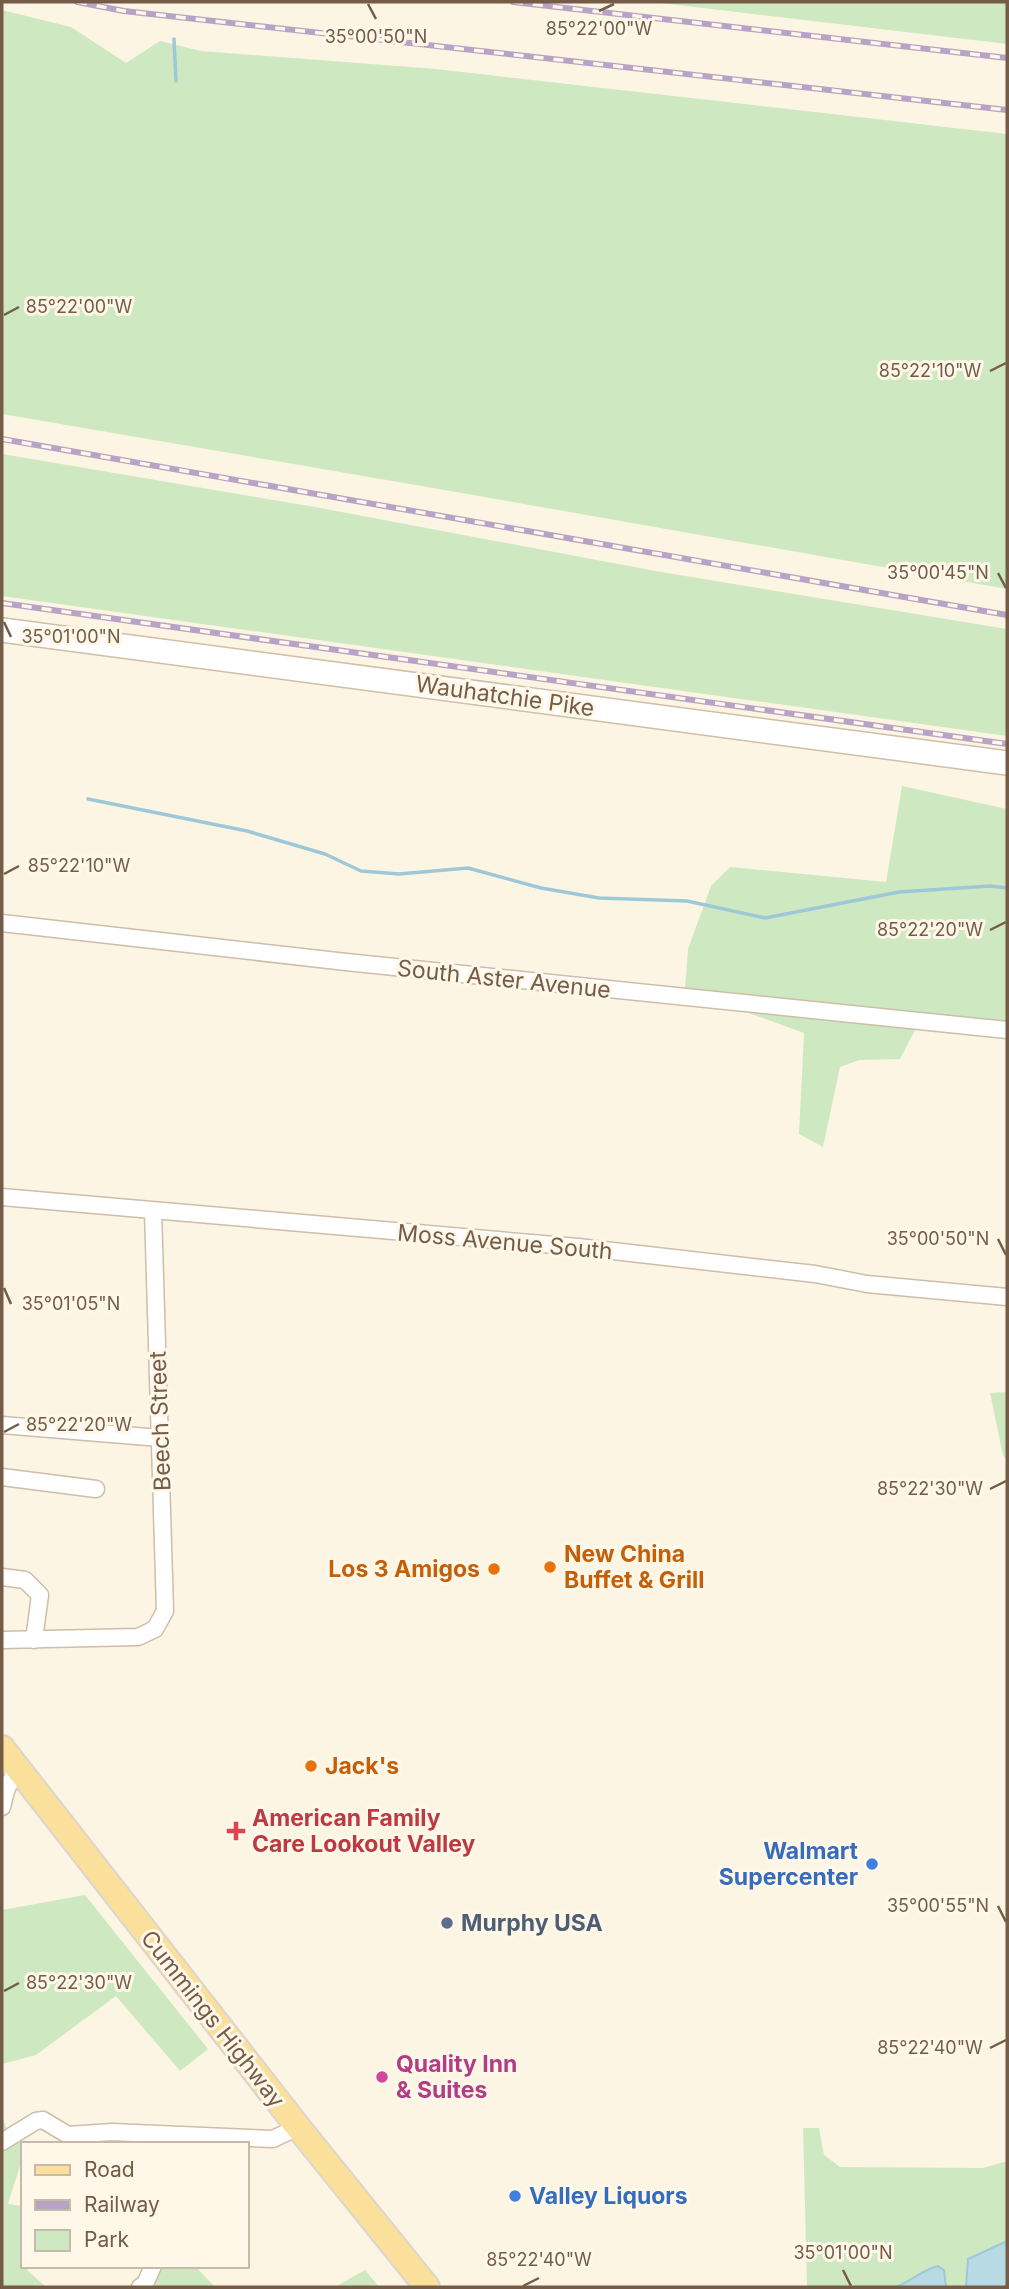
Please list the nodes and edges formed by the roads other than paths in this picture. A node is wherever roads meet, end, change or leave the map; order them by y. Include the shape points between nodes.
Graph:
1 (2, 630) edge
2 (1007, 763) edge
3 (2, 923) edge
4 (1007, 1030) edge
5 (2, 1198) edge
6 (153, 1211) junction
7 (1007, 1297) edge
8 (2, 1425) edge
9 (160, 1438) junction
10 (2, 1477) edge
11 (96, 1489) dead end
12 (2, 1577) edge
13 (2, 1640) edge
14 (34, 1640) junction
15 (2, 1748) edge
16 (17, 1768) junction
17 (2, 1807) edge
18 (298, 2127) junction
19 (72, 2139) edge
20 (2, 2142) edge
21 (152, 2268) edge
22 (141, 2287) edge
23 (427, 2287) edge

1 - 2 street, Wauhatchie Pike
3 - 4 street, South Aster Avenue
5 - 6 street, Moss Avenue South
6 - 7 street, Moss Avenue South via 578,1247
6 - 9 street, Beech Street
8 - 9 street
9 - 14 street, Beech Street via 165,1611 155,1629 138,1637
10 - 11 street
12 - 14 street via 25,1580 40,1595
13 - 14 street
15 - 16 main road, Cummings Highway
16 - 17 street
16 - 18 main road, Cummings Highway
18 - 19 street via 273,2139 112,2132
18 - 23 main road, Cummings Highway
19 - 20 street via 43,2120
21 - 22 street

